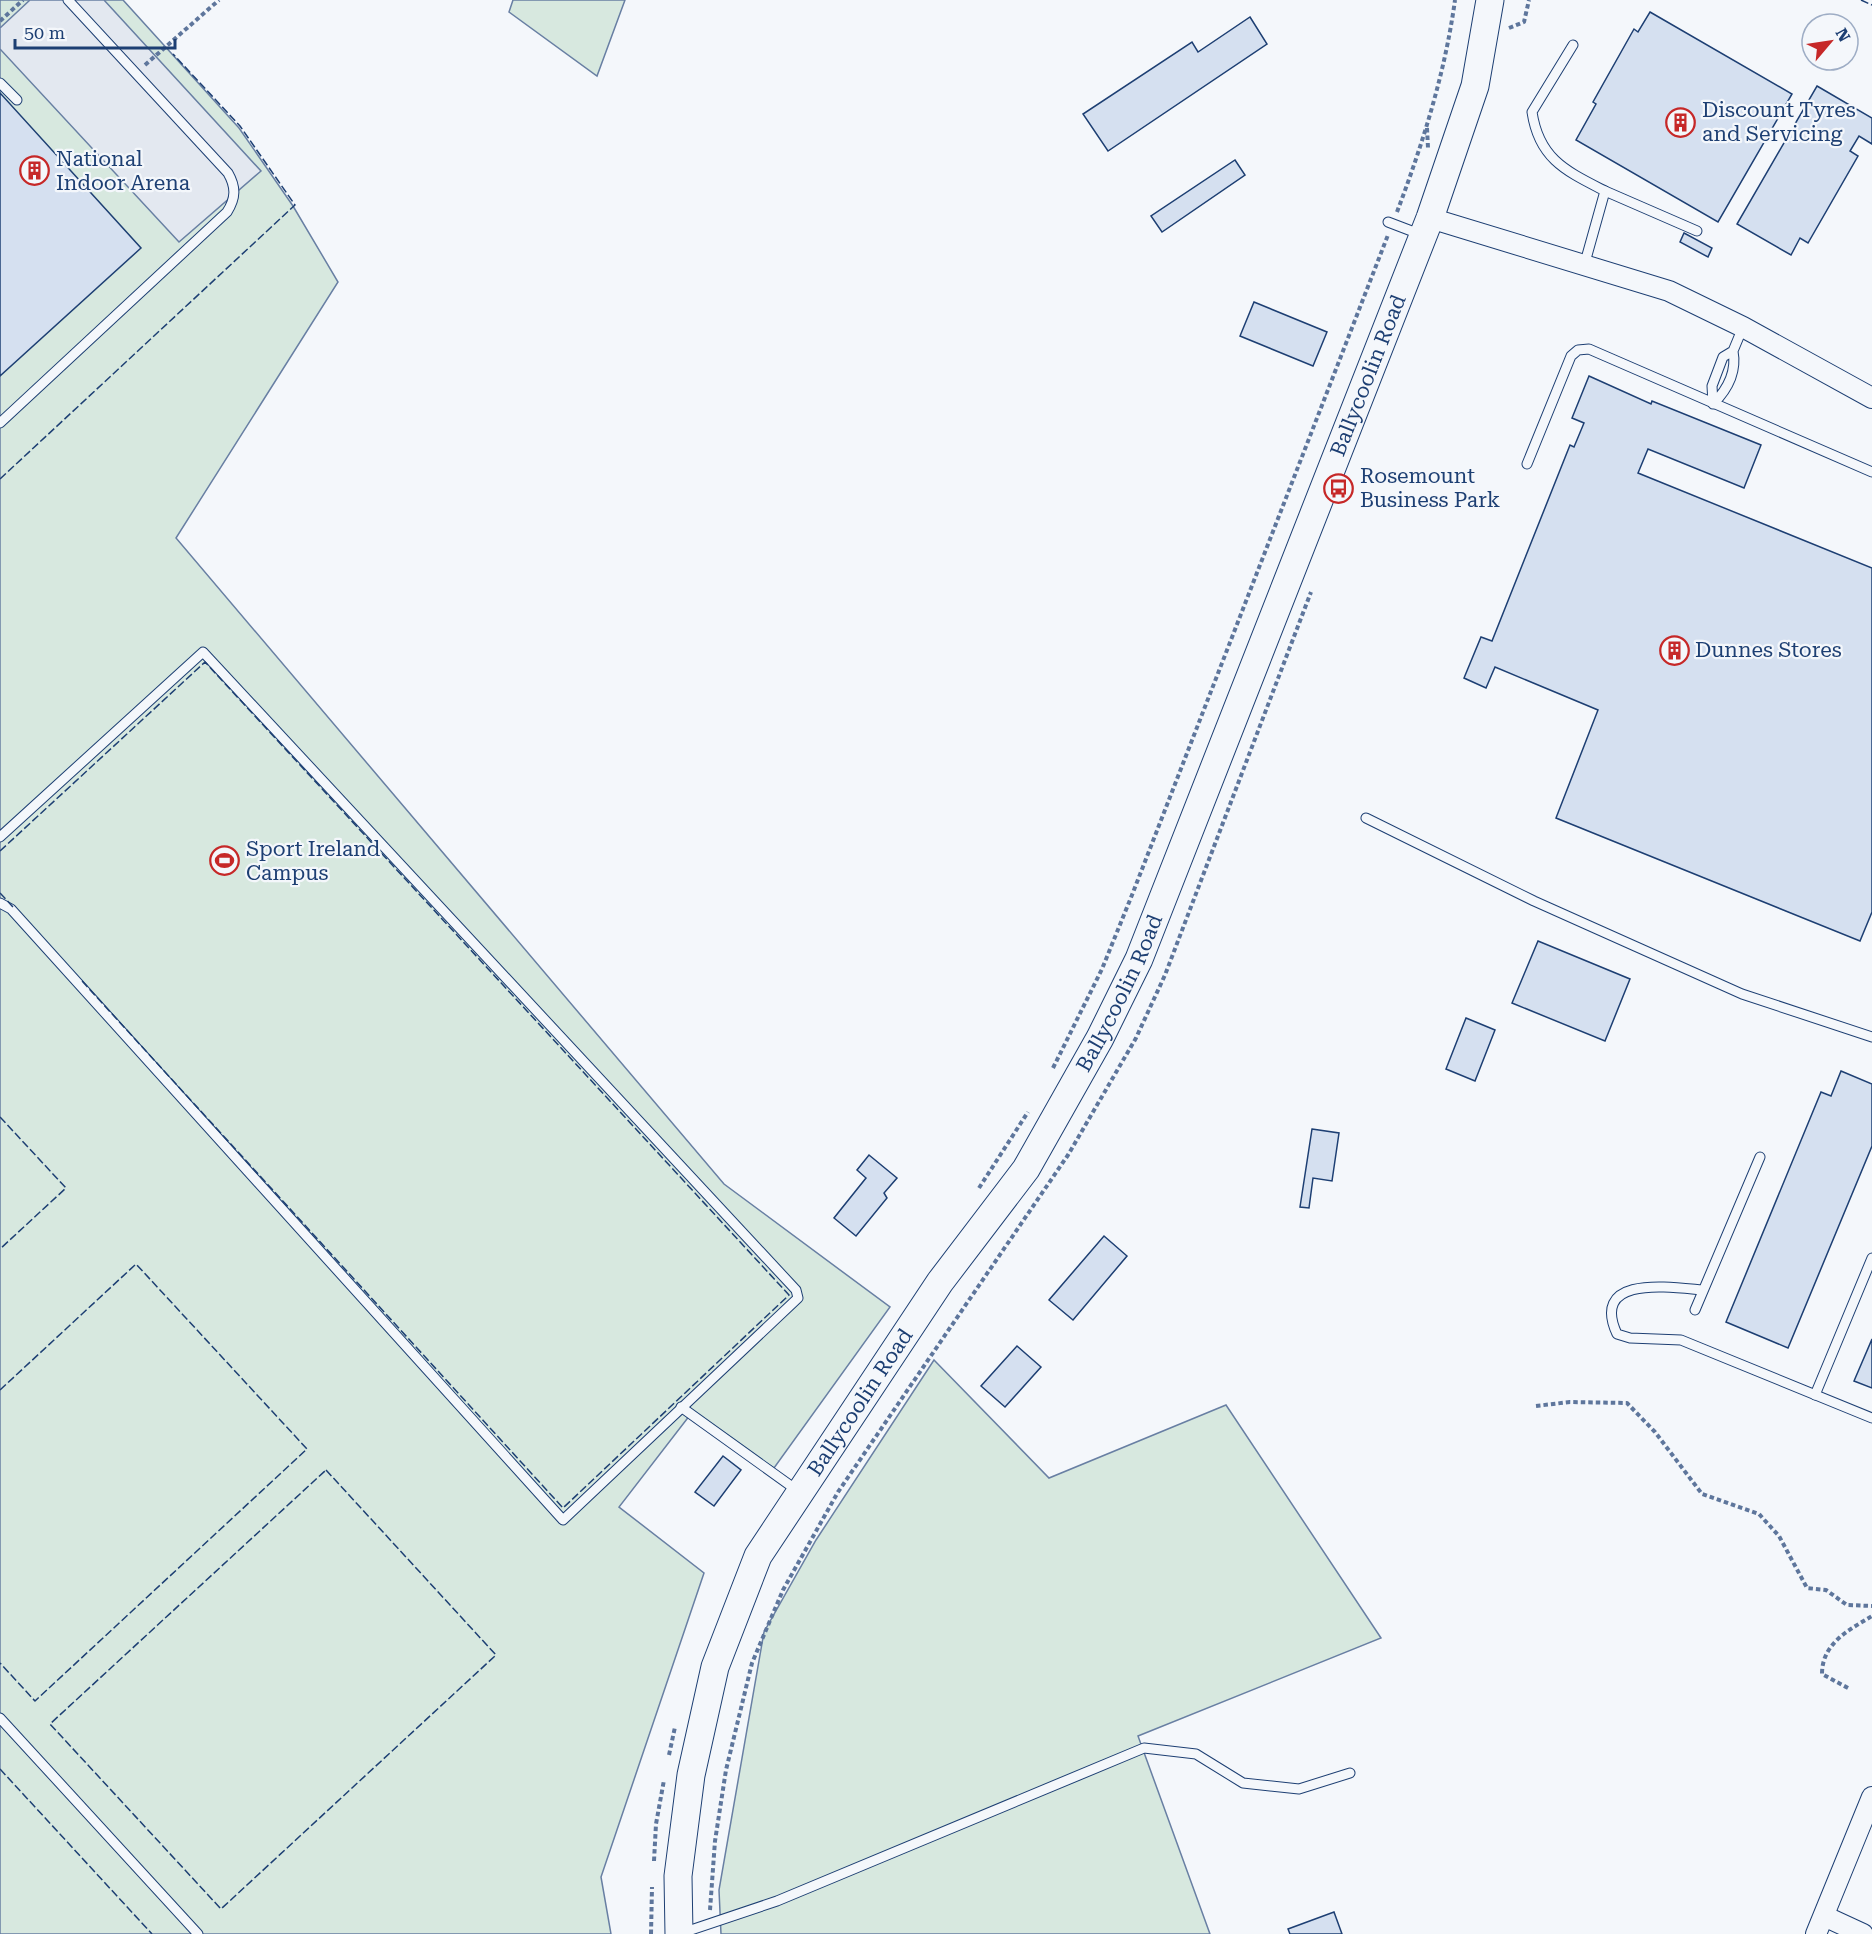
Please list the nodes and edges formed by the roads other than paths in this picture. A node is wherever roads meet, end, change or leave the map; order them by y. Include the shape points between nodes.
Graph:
1 (68, 0) edge
2 (1490, 0) edge
3 (1572, 45) dead end
4 (0, 83) edge
5 (16, 100) dead end
6 (1605, 191) junction
7 (1390, 222) road end
8 (1427, 227) junction
9 (1697, 231) dead end
10 (1584, 266) junction
11 (1743, 327) junction
12 (1733, 351) junction
13 (1872, 398) edge
14 (1713, 404) junction
15 (0, 423) edge
16 (1527, 464) dead end
17 (1872, 472) edge
18 (1366, 818) dead end
19 (0, 837) edge
20 (0, 903) edge
21 (1872, 1037) edge
22 (1761, 1157) dead end
23 (1872, 1258) edge
24 (1702, 1290) junction
25 (1695, 1310) dead end
26 (1815, 1395) junction
27 (681, 1407) junction
28 (1872, 1418) edge
29 (800, 1492) junction
30 (0, 1718) edge
31 (1350, 1773) dead end
32 (1872, 1797) edge
33 (1820, 1925) edge
34 (198, 1934) edge
35 (680, 1934) edge
36 (1863, 1934) edge

1 - 15 lane via 228,173 235,190 231,205
2 - 8 street, Ballycoolin Road via 1475,86
3 - 6 lane via 1532,112 1535,133 1548,156 1571,174
4 - 5 lane
6 - 9 lane
6 - 10 lane
7 - 8 lane
8 - 10 street
8 - 29 street, Ballycoolin Road via 1134,969 1100,1038 1026,1169 940,1282
10 - 11 street via 1669,291
11 - 12 lane
11 - 13 street
12 - 14 lane via 1736,364 1725,392
12 - 14 lane via 1723,357 1712,386
14 - 16 lane via 1589,349 1578,350 1570,356
14 - 17 lane
18 - 21 lane via 1534,901 1742,994
19 - 27 lane via 203,652 796,1290 798,1298 793,1304
20 - 27 lane via 19,917 563,1520
22 - 24 lane
23 - 26 lane
24 - 25 lane
24 - 26 lane via 1641,1286 1621,1294 1613,1304 1611,1320 1617,1334 1681,1340
26 - 28 lane
27 - 29 lane
29 - 35 street, Ballycoolin Road via 758,1556 715,1668 690,1786 678,1876
30 - 34 lane
31 - 35 lane via 1299,1790 1243,1783 1196,1754 1144,1748 777,1900
32 - 33 street
33 - 36 street

